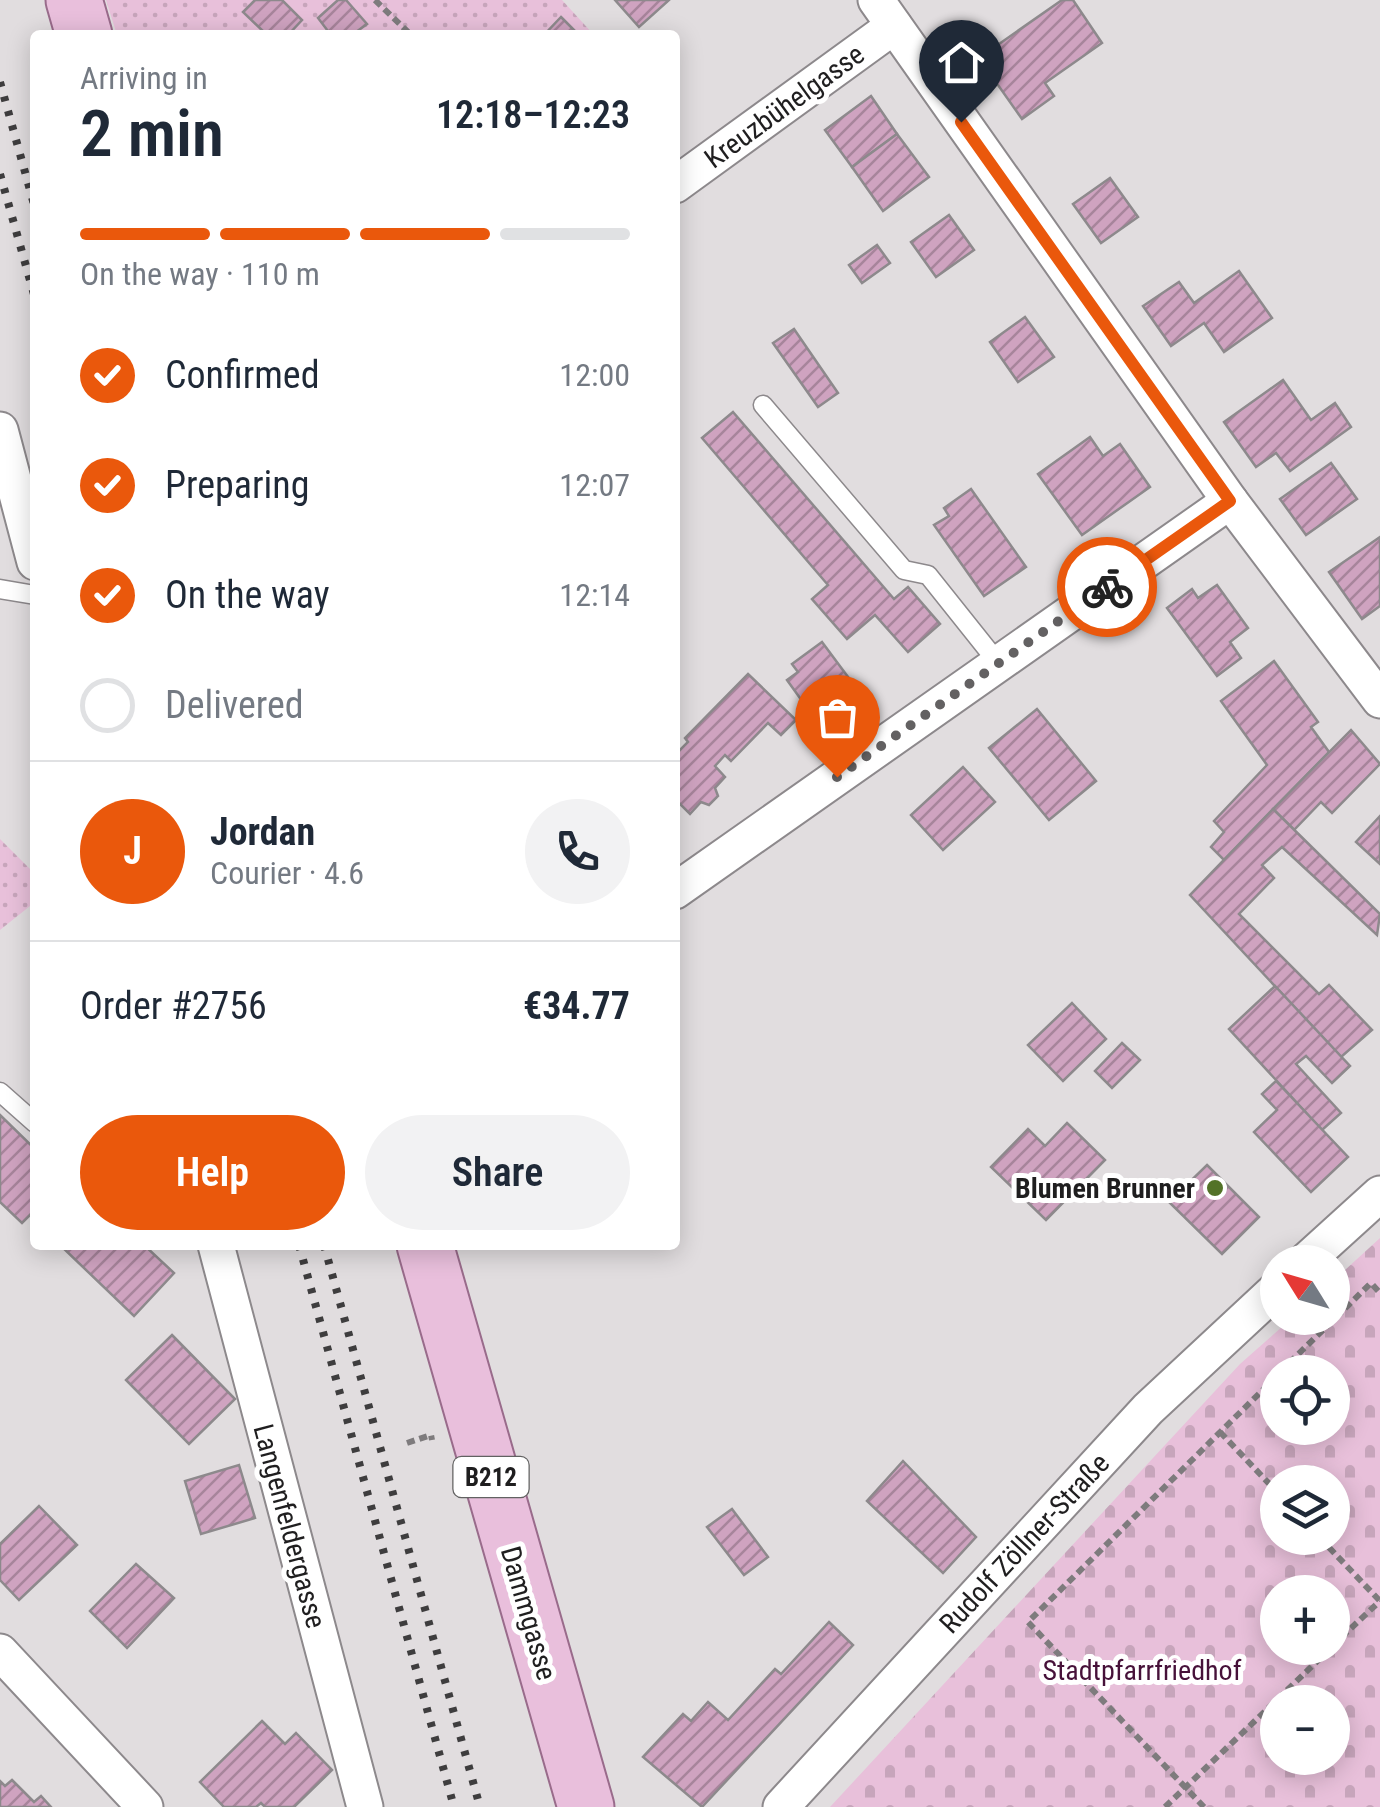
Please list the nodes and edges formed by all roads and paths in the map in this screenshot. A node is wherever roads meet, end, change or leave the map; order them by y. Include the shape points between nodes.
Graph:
1 (74, 0) edge
2 (375, 0) edge
3 (885, 13) edge
4 (83, 30) edge
5 (405, 30) edge
6 (680, 181) edge
7 (762, 404) dead end
8 (0, 430) edge
9 (1230, 501) junction
10 (30, 543) edge
11 (0, 590) edge
12 (30, 594) edge
13 (999, 664) junction
14 (1380, 700) edge
15 (680, 887) edge
16 (0, 1092) edge
17 (30, 1119) edge
18 (1380, 1194) edge
19 (1324, 1245) edge
20 (217, 1250) edge
21 (426, 1250) edge
22 (1380, 1293) edge
23 (1260, 1305) edge
24 (1298, 1355) edge
25 (1260, 1393) edge
26 (1220, 1432) junction
27 (407, 1443) dead end
28 (436, 1453) dead end
29 (1260, 1474) edge
30 (1336, 1555) edge
31 (1380, 1601) edge
32 (1350, 1630) edge
33 (2, 1659) edge
34 (1313, 1665) edge
35 (1187, 1786) junction
36 (145, 1807) edge
37 (365, 1807) edge
38 (586, 1807) edge
39 (780, 1807) edge
40 (1165, 1807) edge
41 (1204, 1807) edge

1 - 4 main road
2 - 5 path
3 - 6 street, Kreuzbühelgasse
3 - 9 street
7 - 13 lane via 904,570 928,575
8 - 10 street
9 - 13 street
9 - 14 street
11 - 12 lane
13 - 15 street
16 - 17 lane
18 - 19 street
20 - 37 street, Langenfeldergasse
21 - 38 main road, Dammgasse / B212
22 - 24 path via 1371,1283
23 - 39 street, Rudolf Zöllner-Straße via 1148,1408
25 - 26 path
26 - 29 path
26 - 35 path via 1028,1622
27 - 28 path via 431,1436
30 - 31 path
31 - 32 path
33 - 36 street
34 - 35 path
35 - 40 path
35 - 41 path

